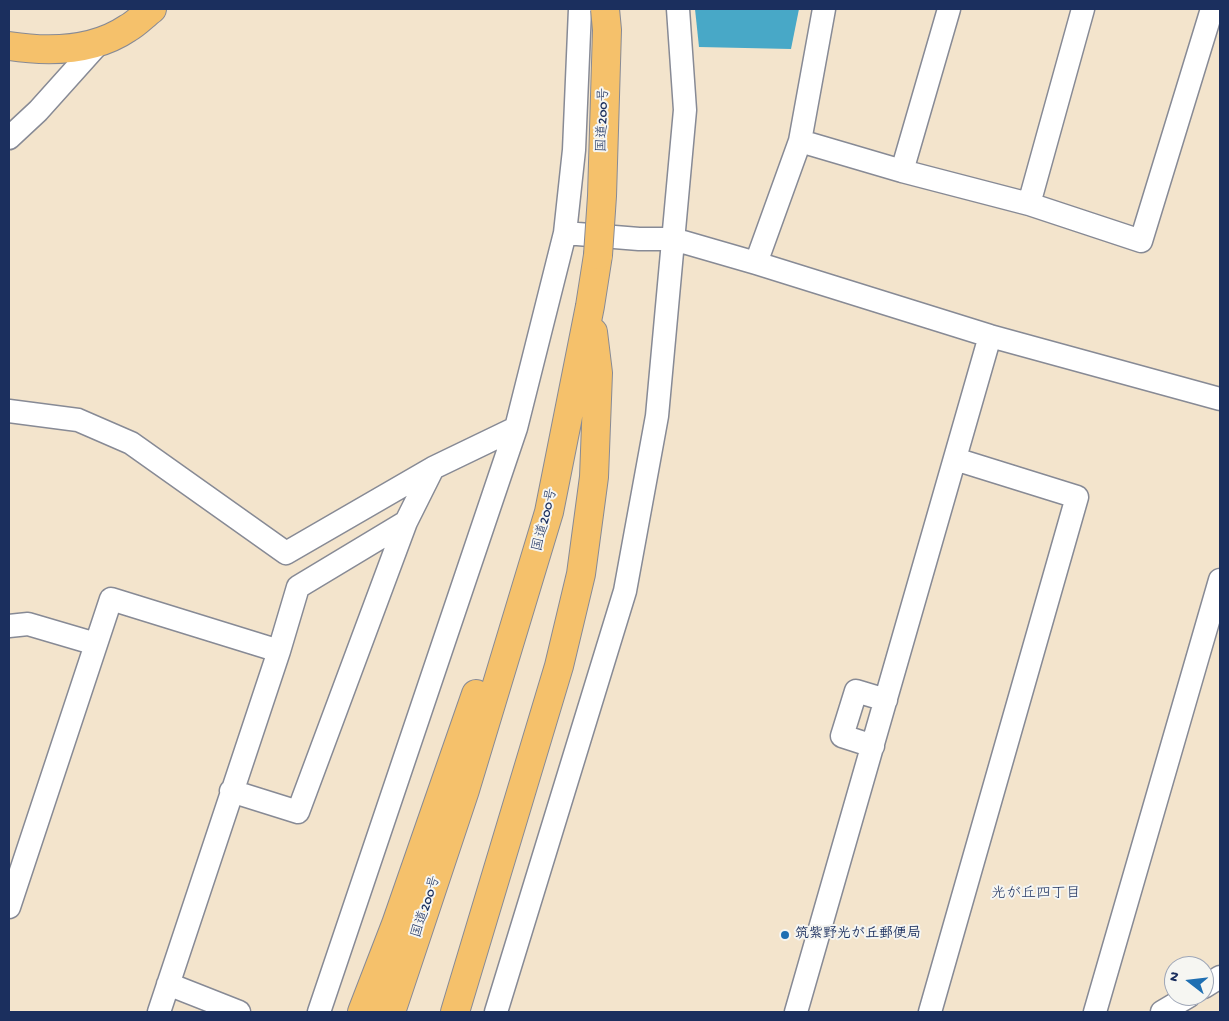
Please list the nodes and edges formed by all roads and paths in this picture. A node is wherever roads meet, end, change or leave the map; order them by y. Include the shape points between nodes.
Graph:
1 (152, 9) edge
2 (580, 9) edge
3 (606, 9) edge
4 (678, 9) edge
5 (824, 9) edge
6 (949, 9) edge
7 (1083, 9) edge
8 (1212, 9) edge
9 (99, 43) junction
10 (9, 46) edge
11 (9, 138) edge
12 (800, 141) junction
13 (902, 171) junction
14 (1029, 204) junction
15 (565, 234) junction
16 (673, 239) junction
17 (756, 263) junction
18 (590, 306) junction
19 (990, 336) junction
20 (1220, 399) edge
21 (9, 412) edge
22 (516, 428) junction
23 (955, 458) junction
24 (433, 468) junction
25 (550, 512) junction
26 (406, 522) junction
27 (1220, 580) edge
28 (9, 626) edge
29 (96, 644) junction
30 (279, 651) junction
31 (886, 700) junction
32 (872, 746) junction
33 (231, 791) junction
34 (9, 907) edge
35 (168, 984) junction
36 (1101, 1011) edge
37 (159, 1012) edge
38 (239, 1012) edge
39 (319, 1012) edge
40 (362, 1012) edge
41 (392, 1012) edge
42 (455, 1012) edge
43 (496, 1012) edge
44 (797, 1012) edge
45 (930, 1012) edge

1 - 9 main road via 128,28
2 - 15 street via 574,150
3 - 18 main road, 国道200号, bridge via 602,196
4 - 16 street via 685,110
5 - 12 street
6 - 13 street
7 - 14 street
8 - 14 street via 1141,241
9 - 10 main road via 67,49
9 - 11 street via 38,112
12 - 13 street
12 - 17 street
13 - 14 street
15 - 16 street
15 - 22 street
16 - 17 street
16 - 43 street via 657,416 625,591
17 - 19 street
18 - 25 main road, 国道200号
18 - 42 main road via 598,373 594,478 580,574 559,666
19 - 20 street
19 - 23 street
21 - 24 street via 78,420 131,443 286,553
22 - 24 street
22 - 39 street
23 - 31 street
23 - 45 street via 1077,497
24 - 26 street
25 - 40 main road via 503,616 396,924
25 - 41 main road, 国道200号 via 465,790
26 - 30 street via 298,587
26 - 33 street via 298,812
27 - 36 street
28 - 29 street via 28,624
29 - 30 street via 111,599
29 - 34 street
30 - 33 street
31 - 32 street
31 - 32 street via 856,691 842,736
32 - 44 street
33 - 35 street
35 - 37 street
35 - 38 street

